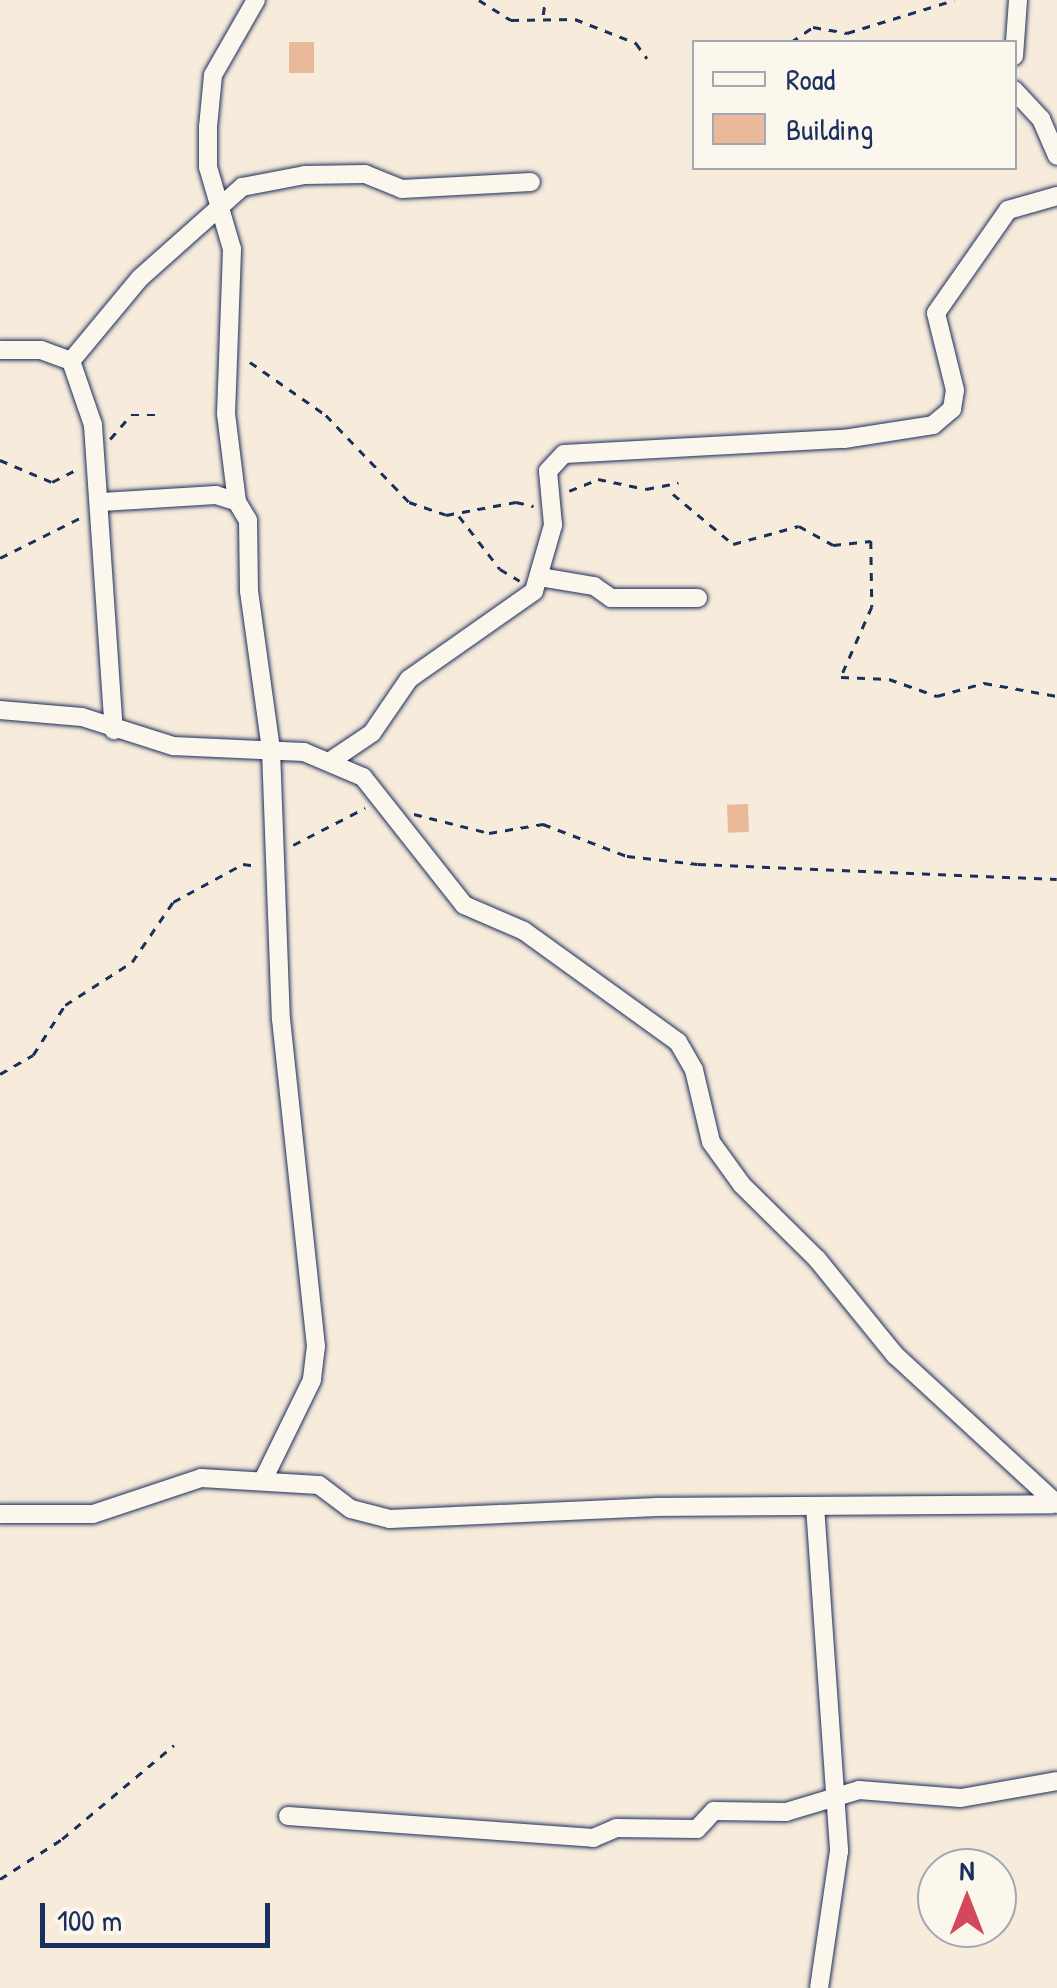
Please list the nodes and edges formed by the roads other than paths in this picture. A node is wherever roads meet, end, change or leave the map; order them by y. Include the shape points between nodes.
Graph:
1 (256, 0) edge
2 (1018, 0) edge
3 (1015, 40) edge
4 (1017, 93) edge
5 (1057, 156) edge
6 (531, 182) dead end
7 (1057, 196) edge
8 (221, 204) junction
9 (0, 350) edge
10 (71, 361) junction
11 (236, 502) junction
12 (102, 504) junction
13 (537, 584) junction
14 (698, 598) dead end
15 (0, 710) edge
16 (114, 730) junction
17 (271, 750) junction
18 (332, 760) junction
19 (262, 1480) junction
20 (1054, 1504) edge
21 (816, 1506) junction
22 (0, 1514) edge
23 (1057, 1781) edge
24 (835, 1795) junction
25 (288, 1816) dead end
26 (818, 1988) edge

1 - 8 street via 210,84 208,167
2 - 3 street
4 - 5 street via 1041,119
6 - 8 street via 402,189 365,174 305,174 242,186
7 - 13 street via 1008,210 936,312 955,390 952,409 933,425 844,439 564,454 548,471 551,502
8 - 10 street via 140,278
8 - 11 street via 232,249 226,414
9 - 10 street via 41,350
10 - 12 street via 98,448
11 - 12 street via 192,495
11 - 17 street via 248,520 248,591
12 - 16 street
13 - 14 street via 594,586 611,598
13 - 18 street via 408,679 372,733
15 - 16 street via 82,717
16 - 17 street via 172,746
17 - 18 street
17 - 19 street via 274,867 316,1346 312,1380
18 - 20 street via 388,802 464,905 524,931 678,1042 694,1070 710,1142 742,1185 817,1259 895,1355 942,1392
19 - 21 street via 319,1484 351,1509 390,1519
19 - 22 street via 177,1483 93,1514
20 - 21 street
21 - 24 street
23 - 24 street via 961,1798
24 - 25 street via 786,1812 714,1811 697,1829 616,1828 592,1838
24 - 26 street via 839,1852

